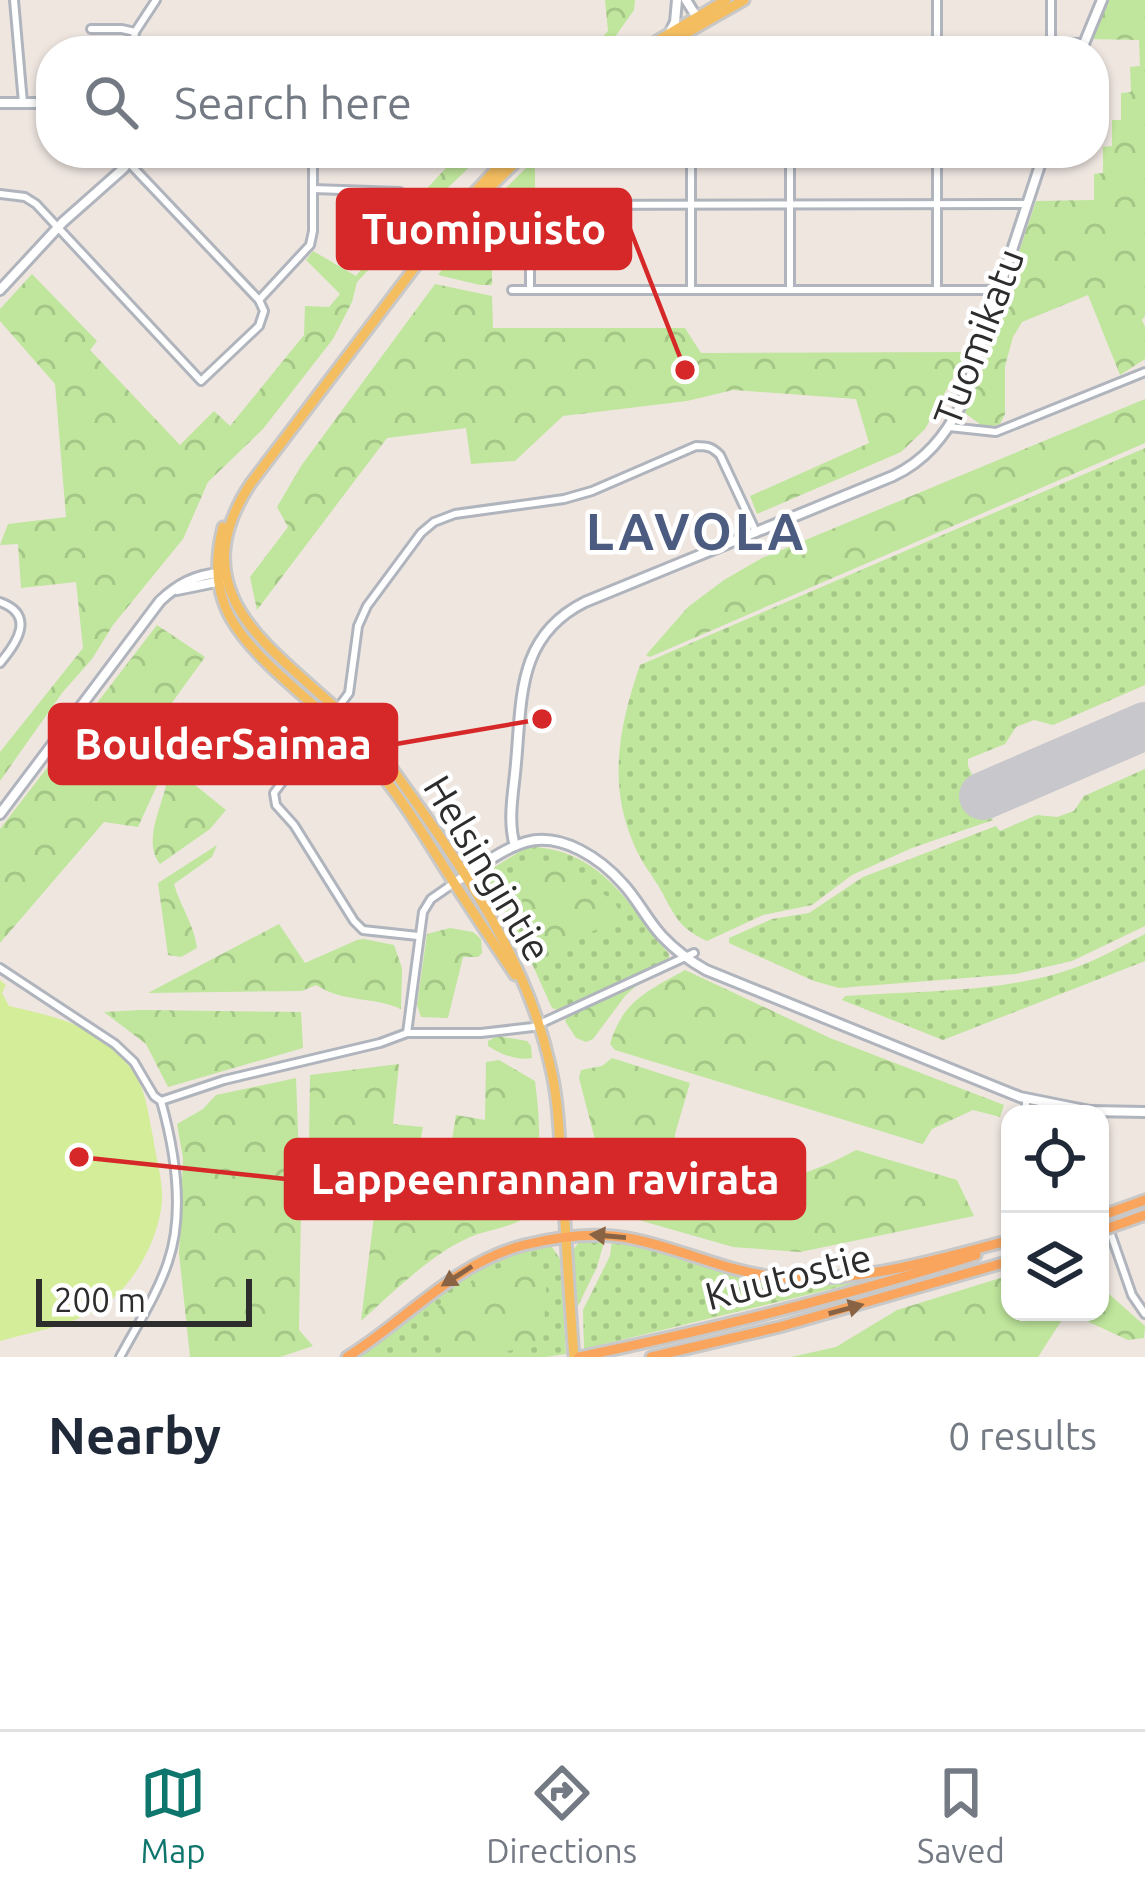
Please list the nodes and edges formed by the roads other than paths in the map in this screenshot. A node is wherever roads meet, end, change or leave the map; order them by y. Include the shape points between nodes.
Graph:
1 (14, 0) edge
2 (156, 0) edge
3 (682, 0) edge
4 (726, 0) edge
5 (744, 0) edge
6 (937, 0) edge
7 (1051, 0) edge
8 (1102, 0) edge
9 (703, 12) edge
10 (91, 29) dead end
11 (135, 32) junction
12 (670, 32) junction
13 (134, 36) edge
14 (664, 36) edge
15 (673, 36) edge
16 (937, 36) edge
17 (1051, 36) edge
18 (1087, 36) edge
19 (0, 103) edge
20 (23, 103) junction
21 (36, 103) edge
22 (123, 168) edge
23 (133, 168) edge
24 (313, 168) edge
25 (498, 168) edge
26 (510, 168) edge
27 (691, 168) edge
28 (790, 168) edge
29 (937, 168) edge
30 (1040, 168) edge
31 (313, 189) junction
32 (400, 192) dead end
33 (0, 194) edge
34 (691, 204) junction
35 (790, 204) junction
36 (937, 204) junction
37 (1027, 204) junction
38 (58, 229) junction
39 (436, 240) junction
40 (0, 290) edge
41 (512, 290) dead end
42 (530, 290) junction
43 (691, 290) junction
44 (790, 290) junction
45 (937, 290) junction
46 (998, 290) junction
47 (260, 300) junction
48 (1145, 372) edge
49 (949, 427) junction
50 (756, 532) junction
51 (221, 577) junction
52 (0, 602) edge
53 (0, 663) edge
54 (334, 714) junction
55 (0, 814) edge
56 (514, 846) junction
57 (465, 876) junction
58 (454, 883) junction
59 (418, 936) junction
60 (689, 955) junction
61 (0, 968) edge
62 (529, 997) junction
63 (539, 1024) junction
64 (407, 1033) junction
65 (1026, 1099) junction
66 (161, 1101) junction
67 (1026, 1105) edge
68 (1145, 1112) edge
69 (1145, 1200) edge
70 (1103, 1213) edge
71 (1109, 1213) edge
72 (1145, 1216) edge
73 (1109, 1228) edge
74 (566, 1236) junction
75 (1001, 1244) edge
76 (1001, 1245) edge
77 (1001, 1264) edge
78 (1145, 1314) edge
79 (779, 1327) junction
80 (120, 1357) edge
81 (347, 1357) edge
82 (576, 1357) edge
83 (651, 1357) edge
84 (674, 1357) edge

1 - 20 street
2 - 11 street
3 - 9 street
3 - 12 street
4 - 9 main road
5 - 9 main road
6 - 16 street
7 - 17 street
8 - 18 street
9 - 12 main road
9 - 15 main road
10 - 11 street
11 - 13 street
12 - 14 main road
19 - 20 street
20 - 21 street
22 - 38 street
23 - 47 street
24 - 31 street
25 - 39 main road
26 - 39 main road
27 - 34 street
28 - 35 street
29 - 36 street
30 - 37 street, Tuomikatu
31 - 32 street
31 - 47 street via 310,245
33 - 38 street via 25,197
34 - 35 street
34 - 42 street via 530,205
34 - 43 street
35 - 36 street
35 - 44 street
36 - 37 street
36 - 45 street
37 - 46 street, Tuomikatu
38 - 40 street
38 - 47 street via 201,381 259,326
39 - 51 main road via 241,498
41 - 42 street
42 - 43 street
43 - 44 street
44 - 45 street
45 - 46 street
46 - 49 street, Tuomikatu
48 - 49 street via 996,432
49 - 50 street, Tuomikatu via 903,471
50 - 54 street via 720,455 706,446 564,500 434,522 367,606 350,688
50 - 56 street, Tuomikatu via 585,602 548,628 525,674
51 - 54 main road, Helsingintie via 251,629
51 - 55 street via 186,580 160,601
52 - 53 street via 14,609 21,633
54 - 57 main road, Helsingintie via 392,768
54 - 58 main road, Helsingintie
54 - 59 street via 280,782 276,805 363,930
56 - 57 street
56 - 60 street via 556,841 589,855
57 - 58 street
57 - 62 main road, Helsingintie
58 - 59 street via 427,905
58 - 62 main road, Helsingintie
59 - 64 street
60 - 63 street
60 - 65 street via 736,983
61 - 66 street via 115,1044
62 - 63 main road, Helsingintie
63 - 64 street via 481,1034
63 - 74 main road, Helsingintie via 556,1093
64 - 66 street
65 - 67 street
65 - 68 street
66 - 80 street via 174,1158 175,1238
69 - 71 highway, bridge
70 - 78 street
72 - 73 highway, bridge
75 -> 74 highway via 802,1278 741,1272 632,1238
74 -> 81 highway via 483,1260
74 - 82 main road, Helsingintie
76 - 82 highway, Kuutostie via 858,1290
79 -> 77 highway, Kuutostie
79 - 83 highway, Kuutostie
79 - 84 highway

